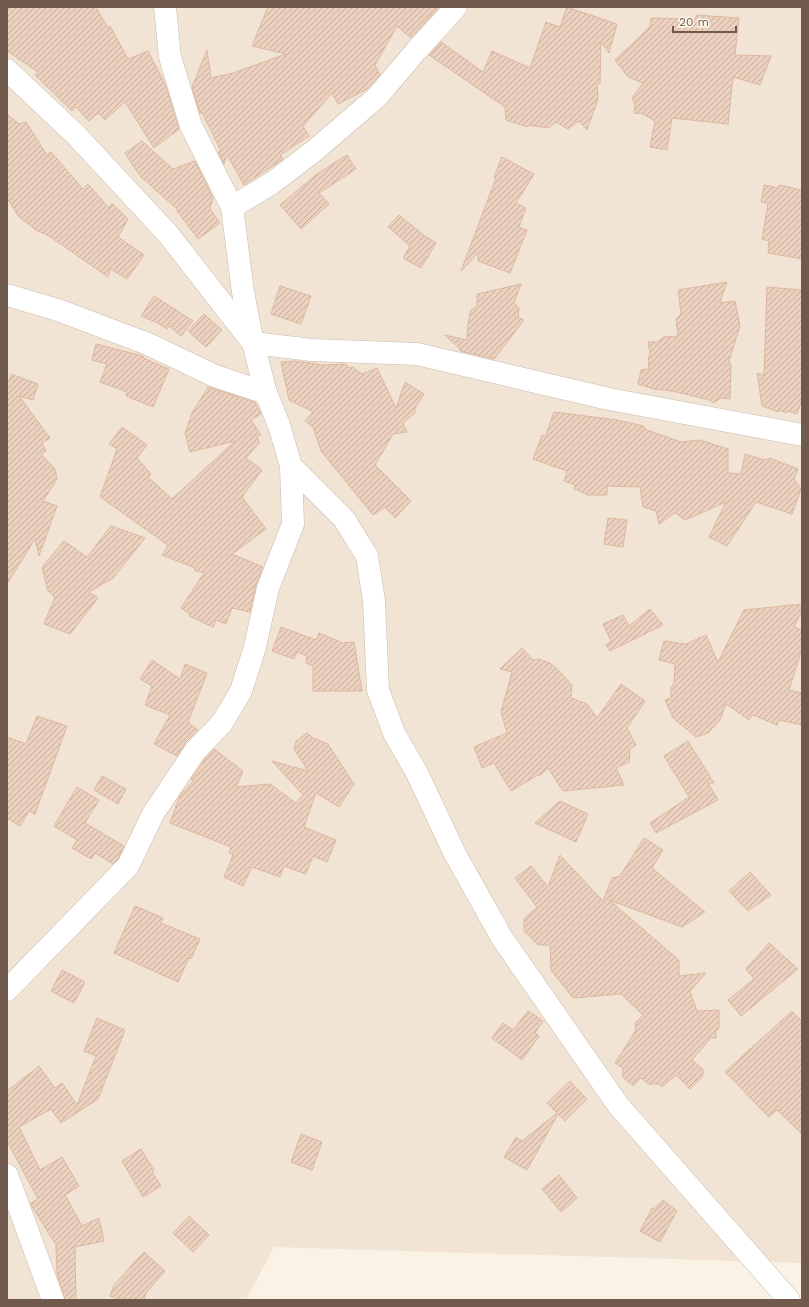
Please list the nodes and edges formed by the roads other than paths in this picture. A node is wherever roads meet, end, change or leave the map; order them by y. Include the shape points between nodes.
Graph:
1 (165, 7) edge
2 (456, 7) edge
3 (7, 70) edge
4 (232, 207) junction
5 (7, 295) edge
6 (253, 342) junction
7 (266, 393) junction
8 (802, 435) edge
9 (291, 466) junction
10 (7, 990) edge
11 (7, 1175) edge
12 (53, 1300) edge
13 (789, 1300) edge

1 - 4 street via 170,58 191,126
2 - 4 street via 377,97 272,183
3 - 6 street via 76,135 168,234
4 - 6 street via 243,292
5 - 7 street via 58,310 148,344 215,376
6 - 7 street
6 - 8 street via 312,350 417,354 609,399
7 - 9 street
9 - 10 street via 293,524 268,588 255,647 241,691 222,723 195,751 153,814 128,866
9 - 13 street via 344,519 367,556 374,601 378,690 394,733 417,773 455,854 502,938 618,1104
11 - 12 street

